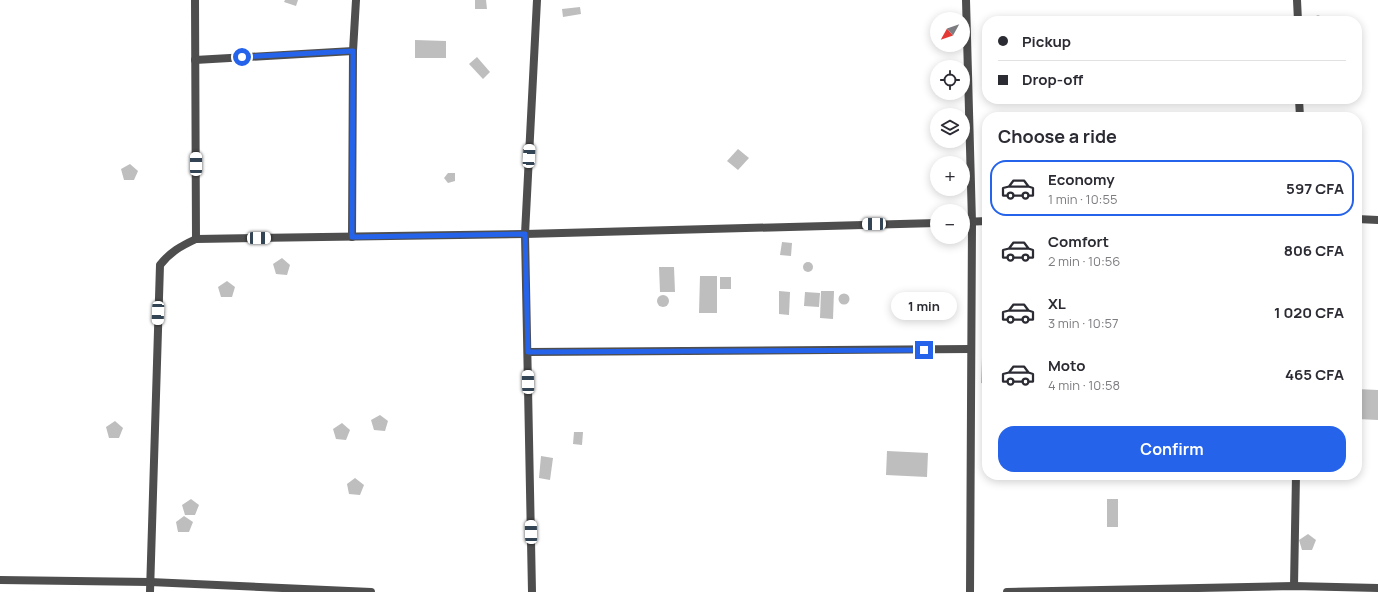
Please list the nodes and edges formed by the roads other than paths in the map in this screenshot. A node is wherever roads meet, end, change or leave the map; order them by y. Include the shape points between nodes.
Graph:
1 (195, 0) edge
2 (356, 0) edge
3 (537, 0) edge
4 (966, 0) edge
5 (1297, 0) edge
6 (1298, 16) edge
7 (353, 51) junction
8 (195, 60) junction
9 (1362, 219) edge
10 (1378, 220) edge
11 (982, 221) edge
12 (930, 222) edge
13 (972, 222) junction
14 (525, 234) junction
15 (352, 237) junction
16 (196, 238) junction
17 (971, 349) junction
18 (528, 352) junction
19 (1296, 480) edge
20 (0, 580) edge
21 (150, 582) junction
22 (1294, 586) junction
23 (1378, 588) edge
24 (150, 592) edge
25 (371, 592) edge
26 (532, 592) edge
27 (970, 592) edge
28 (1007, 592) edge

1 - 8 street
2 - 7 street
3 - 14 street
4 - 13 street
5 - 6 street
7 - 8 street
7 - 15 street
8 - 16 street
9 - 10 street
11 - 13 street
12 - 14 street
13 - 17 street
14 - 15 street
14 - 18 street
15 - 16 street
16 - 21 street via 177,248 160,266
17 - 18 street
17 - 27 street
18 - 26 street
19 - 22 street
20 - 21 street
21 - 24 street
21 - 25 street
22 - 23 street
22 - 28 street

